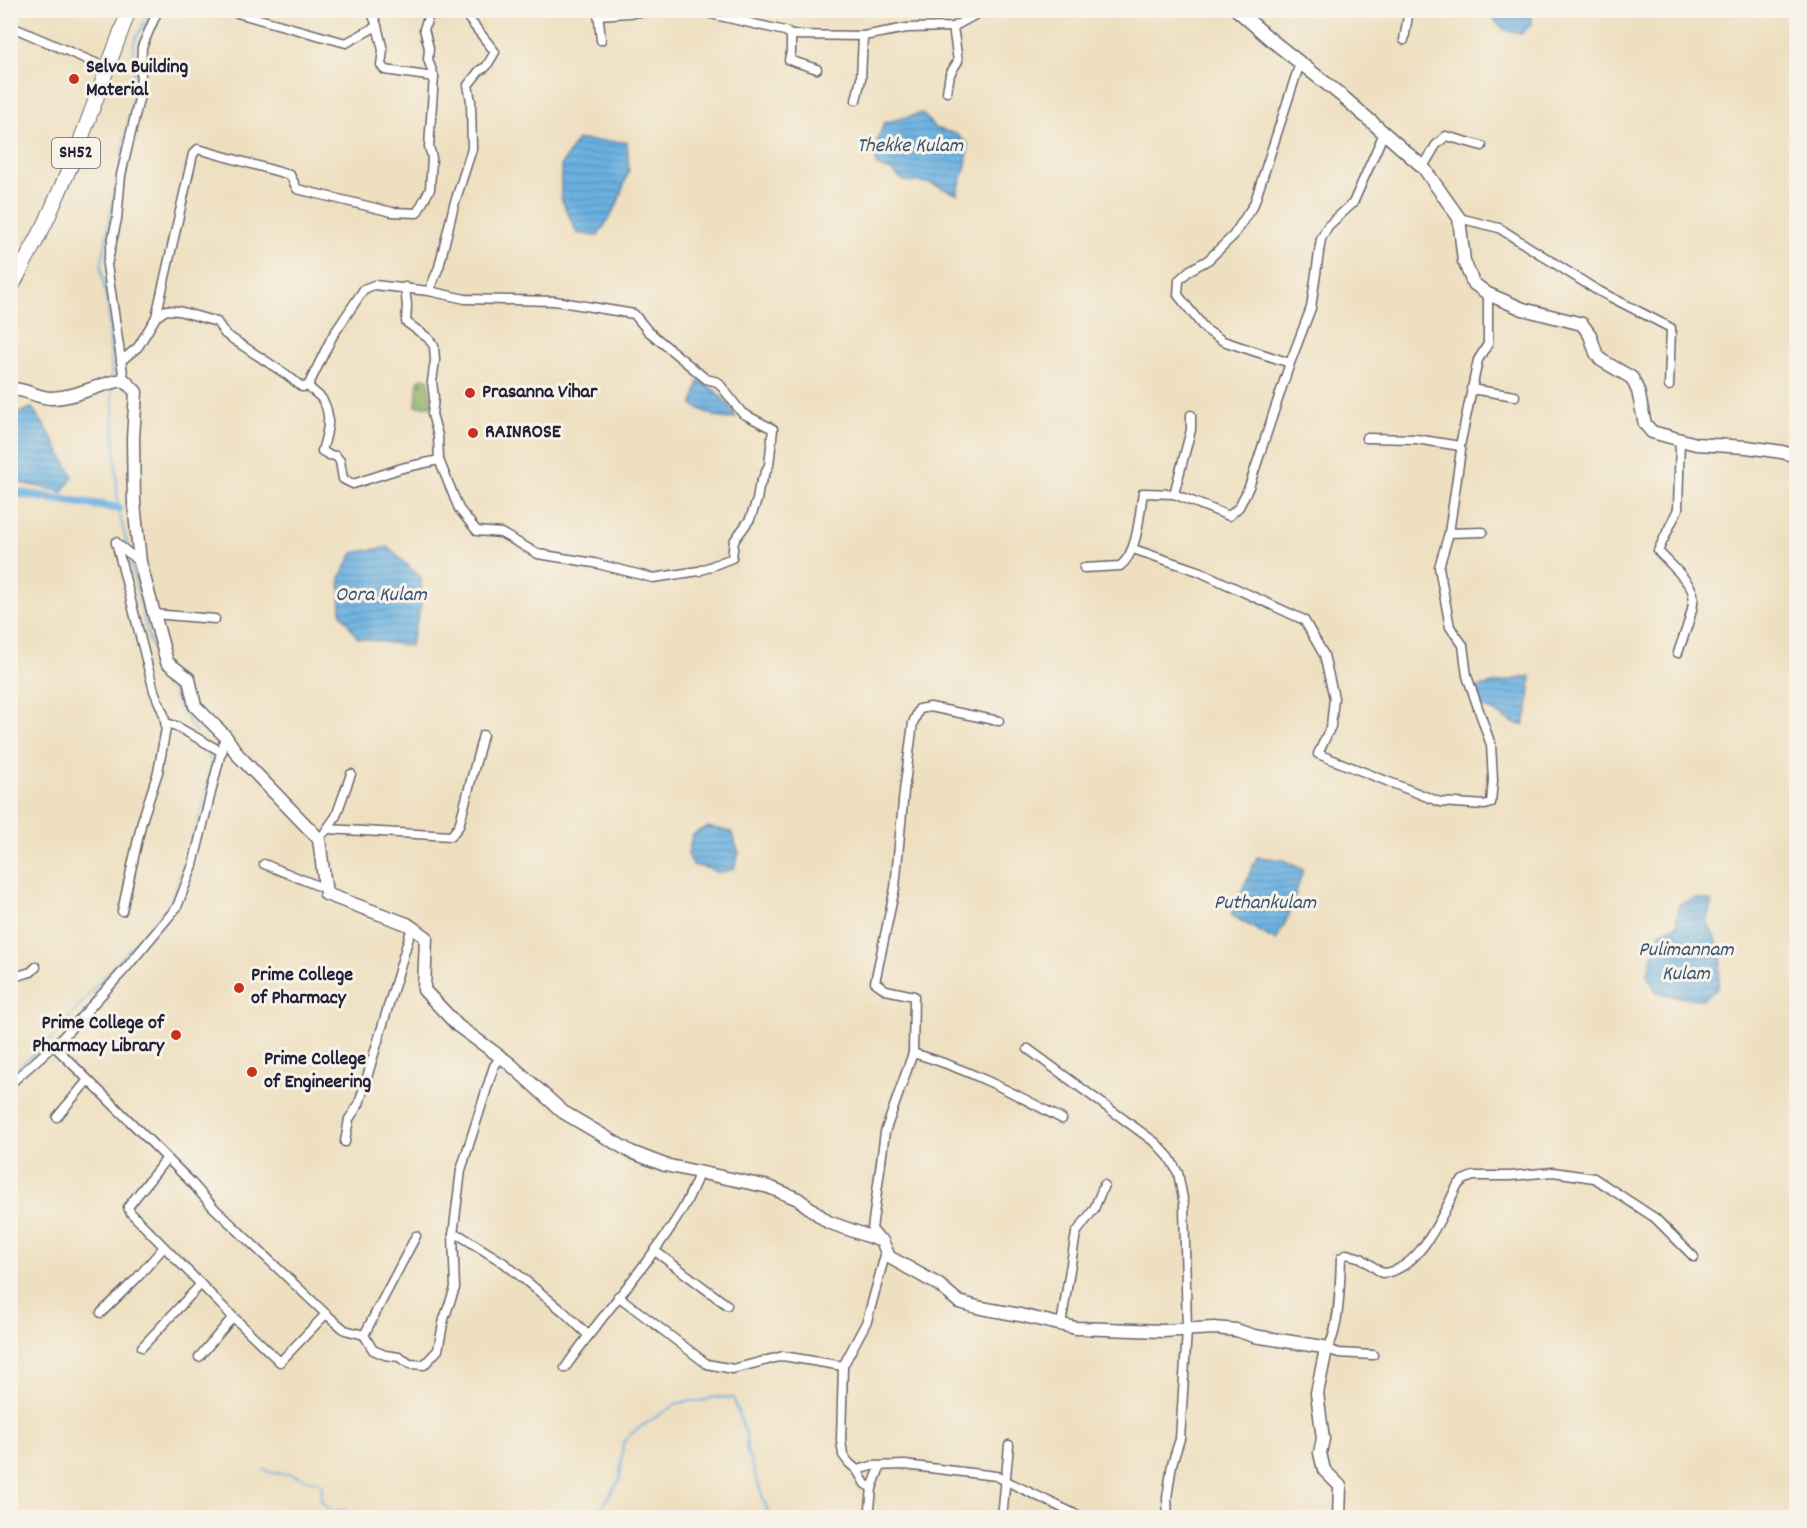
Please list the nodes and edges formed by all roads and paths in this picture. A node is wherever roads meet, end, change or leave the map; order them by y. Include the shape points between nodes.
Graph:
1 (129, 10) edge
2 (158, 10) edge
3 (223, 10) edge
4 (371, 10) edge
5 (431, 10) edge
6 (474, 10) edge
7 (672, 10) edge
8 (705, 10) edge
9 (974, 10) edge
10 (1237, 10) edge
11 (1409, 10) edge
12 (598, 13) edge
13 (726, 13) edge
14 (377, 26) junction
15 (12, 27) dead end
16 (953, 27) junction
17 (791, 35) junction
18 (863, 36) junction
19 (601, 40) dead end
20 (1404, 40) dead end
21 (1300, 63) junction
22 (107, 68) junction
23 (817, 69) dead end
24 (434, 77) junction
25 (946, 92) dead end
26 (856, 100) dead end
27 (1384, 133) junction
28 (1482, 146) dead end
29 (1423, 167) junction
30 (1459, 218) junction
31 (405, 287) junction
32 (10, 290) edge
33 (429, 291) junction
34 (1488, 294) junction
35 (156, 317) junction
36 (121, 361) junction
37 (1290, 363) junction
38 (123, 380) junction
39 (308, 386) junction
40 (1669, 386) dead end
41 (10, 389) edge
42 (1471, 389) junction
43 (1515, 396) dead end
44 (1191, 415) dead end
45 (1366, 438) dead end
46 (1680, 440) junction
47 (1461, 450) dead end
48 (1797, 456) edge
49 (439, 460) junction
50 (1174, 494) junction
51 (1483, 532) dead end
52 (1449, 533) junction
53 (1133, 549) junction
54 (140, 562) junction
55 (1084, 568) dead end
56 (153, 614) junction
57 (215, 619) dead end
58 (1678, 653) dead end
59 (999, 721) dead end
60 (166, 723) junction
61 (483, 735) dead end
62 (225, 736) junction
63 (222, 752) junction
64 (351, 774) dead end
65 (328, 829) junction
66 (319, 839) junction
67 (264, 864) dead end
68 (326, 889) junction
69 (122, 911) dead end
70 (412, 927) junction
71 (36, 967) dead end
72 (10, 978) edge
73 (54, 1046) junction
74 (1028, 1049) dead end
75 (913, 1053) junction
76 (501, 1057) junction
77 (88, 1080) junction
78 (10, 1084) edge
79 (57, 1117) dead end
80 (1062, 1119) dead end
81 (345, 1142) dead end
82 (167, 1158) junction
83 (700, 1172) junction
84 (1104, 1185) dead end
85 (453, 1235) junction
86 (416, 1236) dead end
87 (882, 1241) junction
88 (164, 1247) junction
89 (655, 1251) junction
90 (889, 1257) junction
91 (1694, 1257) dead end
92 (201, 1284) junction
93 (618, 1296) junction
94 (727, 1305) dead end
95 (101, 1313) dead end
96 (326, 1314) junction
97 (233, 1317) junction
98 (1061, 1325) junction
99 (1187, 1330) junction
100 (364, 1335) junction
101 (588, 1335) junction
102 (142, 1347) dead end
103 (1326, 1349) junction
104 (1373, 1355) dead end
105 (199, 1356) dead end
106 (843, 1366) junction
107 (565, 1368) dead end
108 (1009, 1445) dead end
109 (880, 1467) junction
110 (857, 1470) junction
111 (1006, 1481) junction
112 (872, 1488) junction
113 (869, 1518) edge
114 (1002, 1518) edge
115 (1083, 1518) edge
116 (1168, 1518) edge
117 (1340, 1518) edge

1 - 22 main road, SH52
2 - 36 street via 142,47 140,95 107,265
3 - 14 street via 346,43
4 - 14 street
5 - 24 street via 424,29
6 - 33 street via 469,19 495,52 468,85 472,148
7 - 12 street
8 - 13 street via 711,14
9 - 16 street via 975,15
10 - 21 street
11 - 20 street
12 - 19 street
13 - 17 street
14 - 24 street via 383,50 381,65 385,70
15 - 22 street
16 - 18 street via 907,28
16 - 25 street via 958,61
17 - 18 street
17 - 23 street via 789,60
18 - 26 street
21 - 27 street
21 - 37 street via 1254,204 1233,236 1179,280 1178,295 1205,329 1223,341
22 - 32 main road, SH52 via 74,158
24 - 35 street via 430,189 417,213 392,212 297,189 290,176 198,149 193,154
27 - 29 street
27 - 37 street via 1353,203 1328,226 1321,239 1311,308
28 - 29 street via 1446,136
29 - 30 street
30 - 34 street via 1464,261 1473,283
30 - 40 street via 1499,228 1595,289 1671,328
31 - 33 street
31 - 39 street via 375,285 364,289 332,338
31 - 49 street via 405,322 434,346 432,414
33 - 49 street via 465,299 555,301 634,314 671,351 706,379 718,382 742,413 773,429 769,465 750,519 734,541 732,558 699,571 653,578 538,554 501,533 477,531 459,509
34 - 42 street via 1488,344 1478,360
34 - 46 street via 1523,309 1582,324 1601,360 1632,378 1645,424 1652,432
35 - 36 street via 138,347
35 - 39 street via 166,310 179,311 217,322 225,334 302,387
36 - 38 street
37 - 50 street via 1239,507 1229,516
38 - 41 street via 72,396 49,398 21,388
38 - 54 street via 136,392 134,503
39 - 49 street via 321,397 329,422 322,451 340,461 343,479 353,483
42 - 43 street
42 - 45 street via 1460,446 1416,439
44 - 50 street via 1191,430
46 - 48 street
46 - 58 street via 1678,509 1658,551 1693,594
47 - 52 street
50 - 53 street via 1143,493
51 - 52 street
52 - 53 street via 1439,567 1450,627 1463,645 1467,676 1491,745 1491,802 1485,805 1440,802 1318,754 1332,726 1334,698 1323,655 1304,620 1198,571
53 - 55 street via 1120,566
54 - 56 street
54 - 60 street via 116,542 154,691
56 - 57 street
56 - 62 street via 167,662 189,679 195,706
59 - 75 street via 930,707 919,709 913,723 895,888 875,981 886,990 914,996
60 - 63 street
60 - 69 street via 158,771 142,821
61 - 65 street via 459,826 451,836
62 - 63 street
62 - 66 street via 238,755
63 - 73 street via 193,865 177,907
64 - 65 street
65 - 66 street
66 - 68 street
67 - 68 street
68 - 70 street via 326,894
70 - 76 street via 426,937 424,990 458,1026
70 - 81 street via 359,1104 349,1119
71 - 72 street
73 - 77 street
73 - 78 street
74 - 99 street via 1170,1157 1185,1204
75 - 80 street via 948,1063 1000,1086
75 - 87 street via 885,1132 872,1229
76 - 83 street via 563,1112 631,1152 665,1165
76 - 85 street via 494,1066 463,1159
77 - 79 street
77 - 82 street
82 - 88 street via 128,1207
82 - 96 street
83 - 87 street via 769,1186 798,1199 828,1222
83 - 89 street via 683,1209
84 - 98 street via 1094,1209 1076,1233
85 - 100 street via 455,1288 438,1350 424,1365 410,1364 374,1350
85 - 101 street via 504,1263
86 - 100 street
87 - 90 street
88 - 92 street
88 - 95 street
89 - 93 street
89 - 94 street
90 - 98 street via 939,1285 958,1302
90 - 106 street via 885,1255 867,1321
91 - 103 street via 1655,1218 1594,1178 1554,1172 1473,1176 1457,1186 1423,1247 1401,1267 1385,1274 1356,1256 1347,1254 1341,1258 1338,1308 1332,1342
92 - 97 street
92 - 102 street
93 - 101 street
93 - 106 street via 707,1364 733,1369 783,1356
96 - 97 street via 280,1362
96 - 100 street via 345,1330
97 - 105 street
98 - 99 street
99 - 103 street via 1236,1330
99 - 116 street via 1180,1438 1172,1464
101 - 107 street
103 - 104 street
103 - 117 street via 1317,1393 1323,1439 1320,1454 1324,1470 1340,1486
106 - 110 street via 843,1455
108 - 111 street
109 - 110 street
109 - 111 street via 996,1476
109 - 112 street
110 - 112 street
111 - 114 street
111 - 115 street
112 - 113 street

